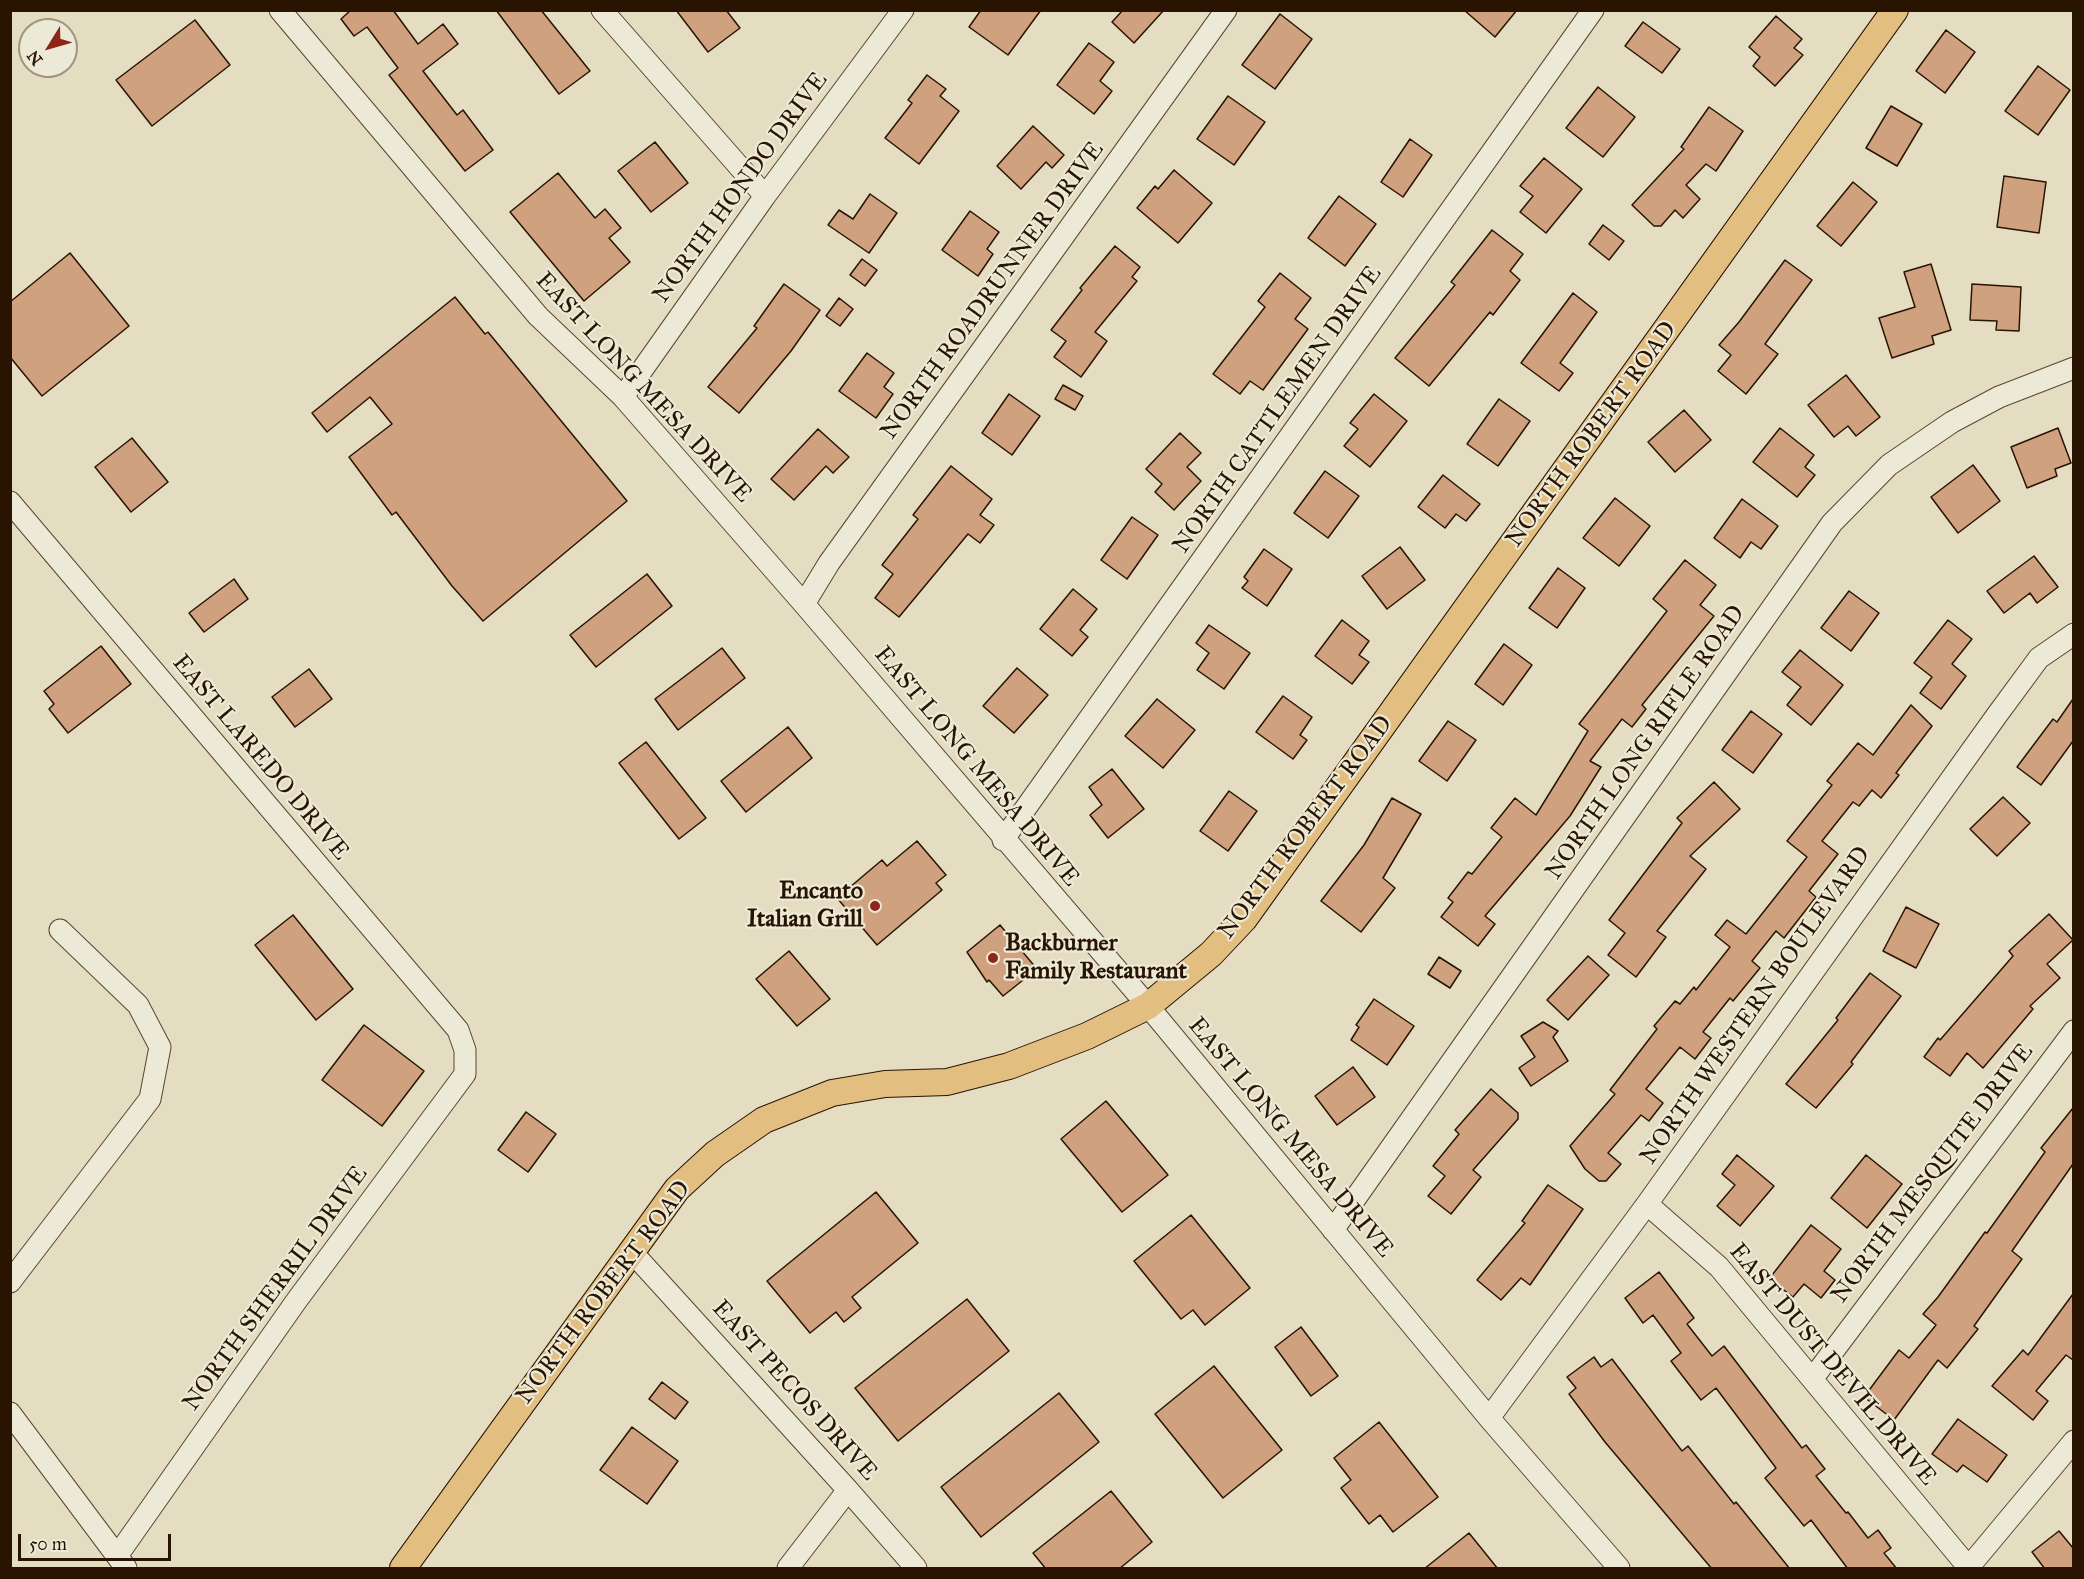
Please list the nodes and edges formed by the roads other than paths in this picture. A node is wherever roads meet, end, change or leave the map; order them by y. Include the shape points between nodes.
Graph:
1 (280, 10) edge
2 (602, 10) edge
3 (903, 10) edge
4 (1226, 10) edge
5 (1593, 10) edge
6 (1895, 10) edge
7 (765, 196) junction
8 (2073, 368) edge
9 (623, 397) junction
10 (10, 502) edge
11 (804, 604) junction
12 (2073, 634) edge
13 (1003, 840) junction
14 (60, 930) dead end
15 (1148, 1006) junction
16 (2073, 1031) edge
17 (465, 1050) joint
18 (1647, 1204) junction
19 (1333, 1230) junction
20 (631, 1251) junction
21 (10, 1282) edge
22 (1813, 1378) junction
23 (10, 1413) edge
24 (1489, 1418) junction
25 (2073, 1442) edge
26 (848, 1490) junction
27 (122, 1562) edge
28 (1969, 1568) edge
29 (403, 1569) edge
30 (788, 1569) edge
31 (916, 1569) edge
32 (1619, 1569) edge

1 - 9 street, EAST LONG MESA DRIVE via 538,316
2 - 7 street
3 - 7 street, NORTH HONDO DRIVE
4 - 11 street, NORTH ROADRUNNER DRIVE
5 - 13 street, NORTH CATTLEMEN DRIVE
6 - 15 main road, NORTH ROBERT ROAD via 1244,919 1180,982
7 - 9 street, NORTH HONDO DRIVE
8 - 19 street, NORTH LONG RIFLE ROAD via 1999,397 1952,422 1889,465 1832,524
9 - 11 street, EAST LONG MESA DRIVE
10 - 17 street, EAST LAREDO DRIVE via 458,1030
11 - 13 street, EAST LONG MESA DRIVE
12 - 18 street, NORTH WESTERN BOULEVARD via 2039,658 1996,715
13 - 15 street, EAST LONG MESA DRIVE
14 - 21 street via 138,1005 160,1047 150,1099
15 - 19 street, EAST LONG MESA DRIVE
15 - 20 main road, NORTH ROBERT ROAD via 1087,1036 1009,1066 947,1082 885,1084 832,1093 764,1120 715,1154 677,1189
16 - 22 street, NORTH MESQUITE DRIVE
17 - 27 street, NORTH SHERRIL DRIVE via 465,1074 297,1300
18 - 22 street, EAST DUST DEVIL DRIVE via 1719,1267
18 - 24 street, NORTH WESTERN BOULEVARD
19 - 24 street, EAST LONG MESA DRIVE
20 - 26 street, EAST PECOS DRIVE
20 - 29 main road, NORTH ROBERT ROAD
22 - 28 street, EAST DUST DEVIL DRIVE
23 - 27 street
24 - 32 street, EAST LONG MESA DRIVE
25 - 28 street
26 - 30 street
26 - 31 street, EAST PECOS DRIVE

